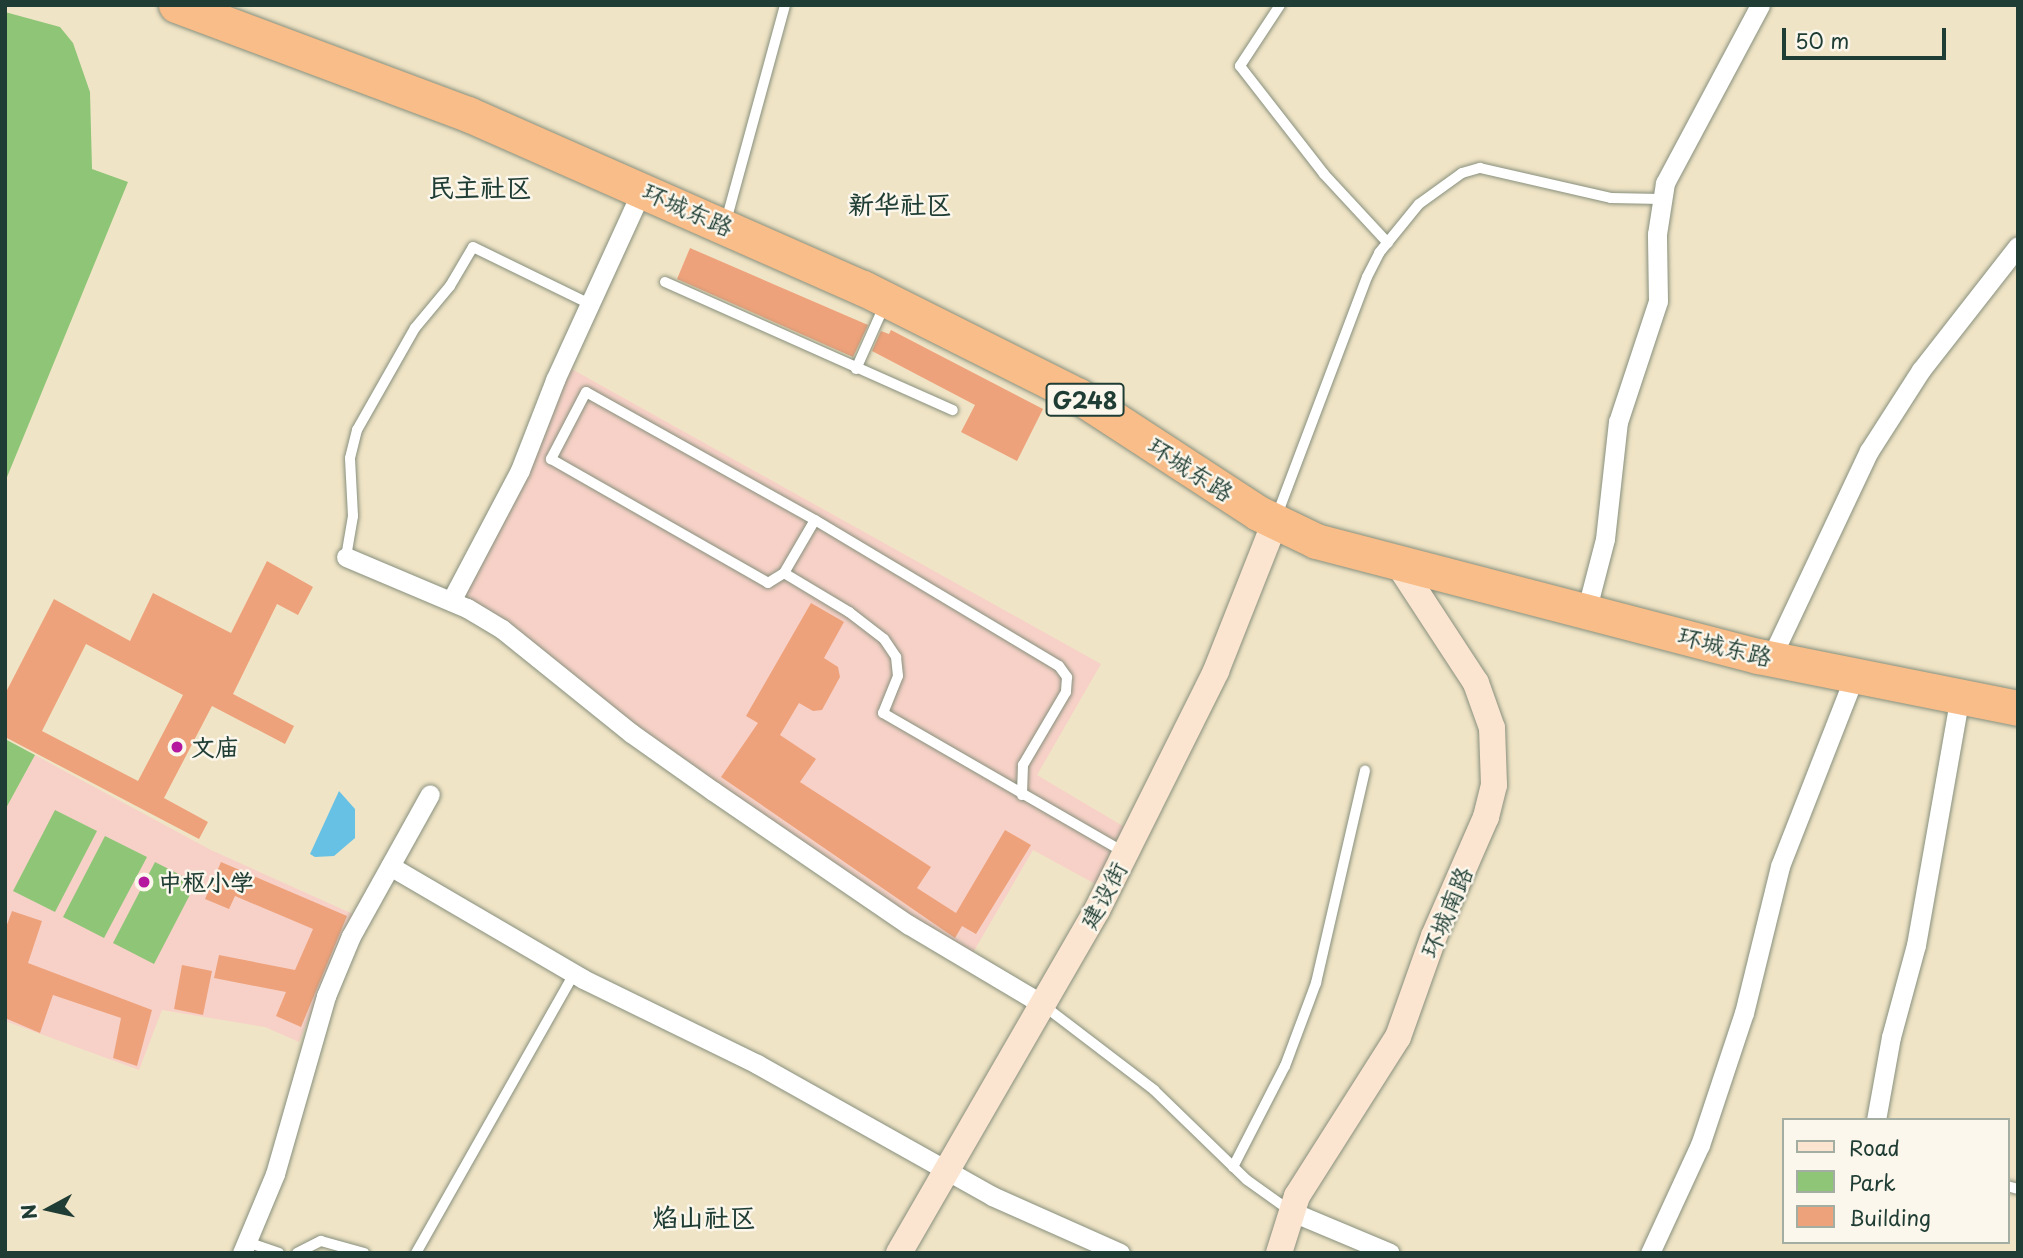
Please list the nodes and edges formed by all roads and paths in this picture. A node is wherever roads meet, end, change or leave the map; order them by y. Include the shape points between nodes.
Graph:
1 (785, 5) edge
2 (1280, 5) edge
3 (1760, 5) edge
4 (197, 9) edge
5 (643, 188) junction
6 (1661, 199) junction
7 (724, 225) junction
8 (1388, 243) junction
9 (2018, 246) edge
10 (665, 282) dead end
11 (886, 300) junction
12 (591, 304) junction
13 (856, 369) junction
14 (953, 410) dead end
15 (816, 520) junction
16 (1275, 522) junction
17 (346, 556) joint
18 (1398, 565) junction
19 (784, 573) junction
20 (451, 601) junction
21 (1586, 612) junction
22 (1771, 658) junction
23 (1855, 675) junction
24 (1959, 696) junction
25 (2018, 708) edge
26 (1365, 771) dead end
27 (430, 794) dead end
28 (1022, 795) junction
29 (1125, 853) junction
30 (390, 866) junction
31 (574, 974) junction
32 (1042, 1004) junction
33 (1876, 1118) edge
34 (1233, 1167) junction
35 (946, 1171) junction
36 (1290, 1211) junction
37 (244, 1248) edge
38 (279, 1253) edge
39 (297, 1253) edge
40 (364, 1253) edge
41 (416, 1253) edge
42 (899, 1253) edge
43 (1120, 1253) edge
44 (1279, 1253) edge
45 (1390, 1253) edge
46 (1650, 1253) edge

1 - 7 lane
2 - 8 lane via 1240,66 1324,174
3 - 6 street
4 - 5 highway, 环城东路 / G248
5 - 7 highway, 环城东路 / G248
5 - 12 street
6 - 8 lane via 1611,198 1469,169 1419,204
6 - 21 street via 1658,301 1620,414 1605,538
7 - 11 highway, 环城东路 / G248
8 - 16 lane via 1367,277
9 - 22 street via 1921,370 1869,451
10 - 13 lane
11 - 13 lane
11 - 16 highway, 环城东路 / G248 via 1077,395
12 - 17 lane via 473,247 450,286 415,328 358,430 350,458 353,516
12 - 20 street via 520,470
13 - 14 lane
15 - 19 lane
15 - 19 lane via 586,392 551,459 768,583
15 - 28 lane via 1063,670 1066,692 1023,765
16 - 18 highway, 环城东路 / G248 via 1316,541
16 - 29 street, 建设街 via 1216,671
17 - 20 street
18 - 21 highway, 环城东路 / G248
18 - 36 street, 环城南路 via 1476,683 1492,728 1494,785 1486,817 1434,936 1398,1037
19 - 28 lane via 884,639 896,657 898,676 883,713
20 - 32 street via 502,629 631,733 811,859 909,925
21 - 22 highway, 环城东路 / G248
22 - 23 highway, 环城东路 / G248
23 - 24 highway, 环城东路 / G248
23 - 46 street via 1780,866 1744,1013 1700,1145
24 - 25 highway, 环城东路 / G248
24 - 33 street via 1916,945 1891,1037
26 - 34 lane via 1316,983 1285,1066
27 - 30 street
28 - 29 lane
29 - 32 street, 建设街
30 - 31 street
30 - 37 street via 351,936 326,996 275,1174
31 - 35 street via 757,1064
31 - 41 lane
32 - 34 lane via 1154,1090
32 - 35 street, 建设街
34 - 36 lane
35 - 42 street, 建设街
35 - 43 street
36 - 44 street, 环城南路
36 - 45 street
37 - 38 lane
39 - 40 lane via 321,1241

